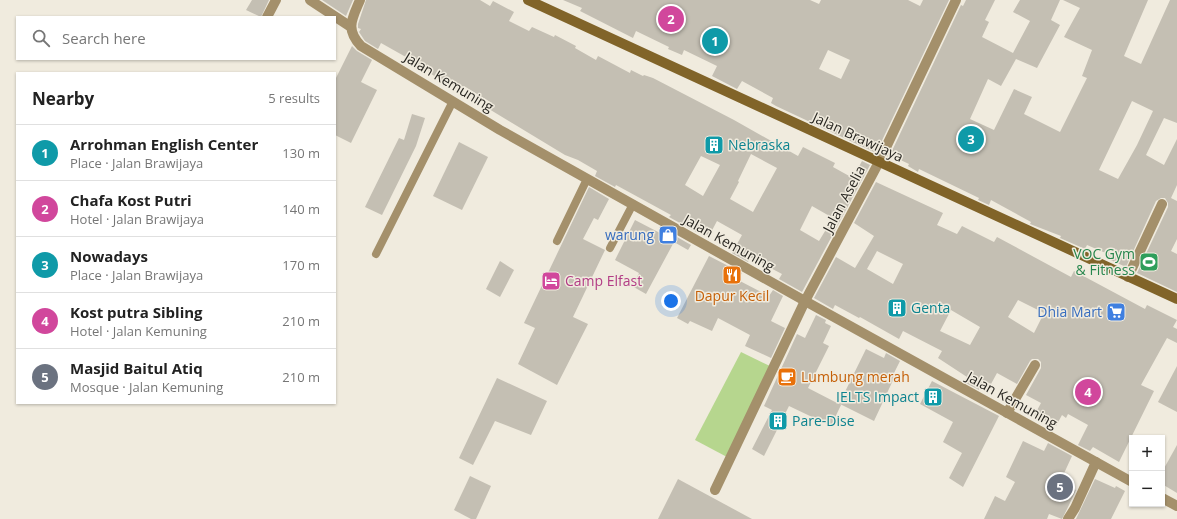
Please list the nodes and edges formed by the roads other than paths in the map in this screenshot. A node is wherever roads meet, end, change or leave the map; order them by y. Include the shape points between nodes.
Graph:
1 (276, 0) edge
2 (310, 0) edge
3 (360, 0) edge
4 (528, 0) edge
5 (956, 0) edge
6 (540, 3) edge
7 (268, 16) edge
8 (334, 16) edge
9 (336, 17) edge
10 (351, 27) junction
11 (453, 101) junction
12 (879, 162) junction
13 (587, 179) junction
14 (633, 204) junction
15 (1162, 204) dead end
16 (557, 241) dead end
17 (610, 248) dead end
18 (376, 254) dead end
19 (1128, 277) junction
20 (1177, 299) edge
21 (805, 301) junction
22 (1035, 365) dead end
23 (1007, 413) junction
24 (1096, 462) junction
25 (1129, 480) edge
26 (715, 490) dead end
27 (1165, 500) edge
28 (1177, 506) edge
29 (1068, 519) edge

1 - 7 street
2 - 8 street
3 - 10 street
4 - 6 main road, Jalan Brawijaya
5 - 12 street, Jalan Aselia
6 - 12 main road, Jalan Brawijaya
9 - 10 street
10 - 11 street, Jalan Kemuning via 353,37 362,46
11 - 13 street, Jalan Kemuning
11 - 18 lane
12 - 19 main road, Jalan Brawijaya
12 - 21 street, Jalan Aselia
13 - 14 street, Jalan Kemuning
13 - 16 lane
14 - 17 lane
14 - 21 street, Jalan Kemuning
15 - 19 street
19 - 20 main road, Jalan Brawijaya
21 - 23 street, Jalan Kemuning
21 - 26 street, Jalan Aselia
22 - 23 street
23 - 24 street, Jalan Kemuning
24 - 25 street, Jalan Kemuning
24 - 29 street via 1076,508
27 - 28 street

